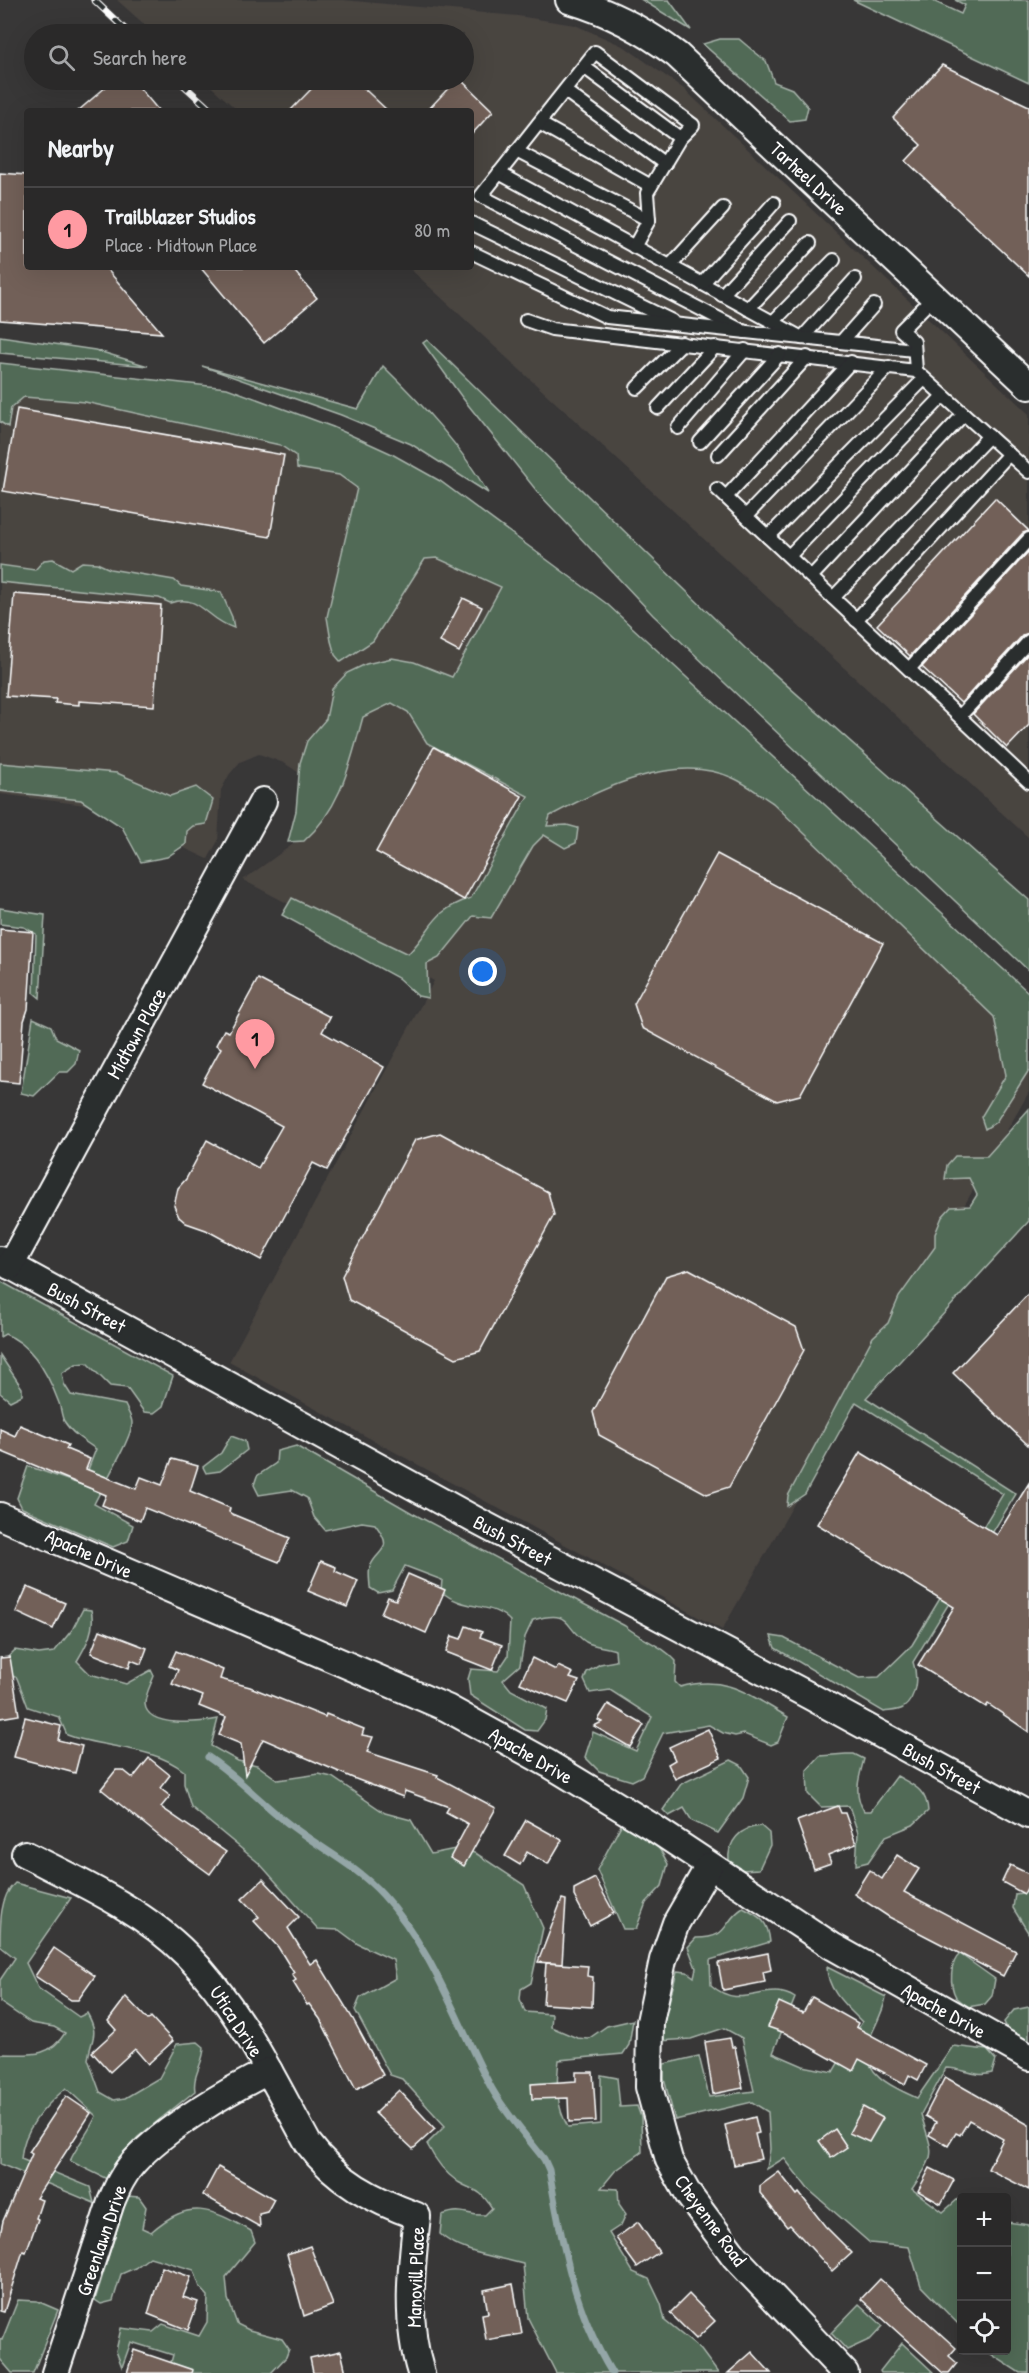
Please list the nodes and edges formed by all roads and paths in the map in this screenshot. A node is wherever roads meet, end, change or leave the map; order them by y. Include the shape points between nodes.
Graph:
1 (569, 0) edge
2 (584, 67) junction
3 (565, 91) junction
4 (539, 123) junction
5 (681, 138) junction
6 (516, 151) junction
7 (665, 164) junction
8 (499, 173) junction
9 (651, 186) junction
10 (774, 203) dead end
11 (723, 208) dead end
12 (649, 220) junction
13 (790, 221) dead end
14 (474, 224) edge
15 (810, 243) dead end
16 (634, 247) junction
17 (474, 253) edge
18 (834, 260) dead end
19 (670, 266) junction
20 (855, 279) dead end
21 (702, 284) junction
22 (722, 295) junction
23 (935, 296) junction
24 (874, 305) dead end
25 (748, 309) junction
26 (526, 320) dead end
27 (773, 322) junction
28 (681, 325) junction
29 (745, 332) junction
30 (802, 338) junction
31 (841, 342) junction
32 (682, 343) junction
33 (715, 347) junction
34 (746, 350) junction
35 (914, 350) junction
36 (780, 354) junction
37 (807, 357) junction
38 (851, 362) junction
39 (889, 368) junction
40 (920, 375) junction
41 (1029, 386) edge
42 (637, 388) dead end
43 (943, 396) junction
44 (658, 408) dead end
45 (964, 414) junction
46 (678, 428) dead end
47 (989, 436) junction
48 (700, 442) dead end
49 (1009, 454) junction
50 (718, 455) dead end
51 (1029, 472) edge
52 (746, 516) junction
53 (768, 537) junction
54 (1029, 539) edge
55 (789, 556) junction
56 (811, 577) junction
57 (833, 598) junction
58 (856, 620) junction
59 (1029, 641) edge
60 (909, 669) junction
61 (960, 716) junction
62 (1029, 782) edge
63 (263, 801) dead end
64 (5, 1263) edge
65 (0, 1516) edge
66 (1029, 1815) edge
67 (25, 1854) dead end
68 (709, 1866) junction
69 (1029, 2057) edge
70 (268, 2071) junction
71 (417, 2216) joint
72 (55, 2373) edge
73 (421, 2373) edge
74 (845, 2373) edge

1 - 23 street, Tarheel Drive via 629,23 677,55
2 - 3 lane
2 - 5 lane
2 - 5 lane via 595,52 693,125
3 - 4 lane
3 - 7 lane
4 - 6 lane
4 - 9 lane
5 - 7 lane
6 - 8 lane
6 - 12 lane
7 - 9 lane
8 - 16 lane
8 - 29 lane via 481,196
9 - 12 lane via 647,193
10 - 21 lane
11 - 19 lane
12 - 16 lane
13 - 22 lane
14 - 28 lane
15 - 25 lane
16 - 19 lane
17 - 28 lane via 607,318
18 - 27 lane
19 - 21 lane
20 - 30 lane
21 - 22 lane
22 - 25 lane
23 - 35 lane via 901,330 914,342
23 - 41 street, Tarheel Drive
24 - 31 lane
25 - 27 lane
26 - 32 lane via 552,329
27 - 30 lane
28 - 29 lane
29 - 30 lane
30 - 31 lane
31 - 35 lane
32 - 33 lane
32 - 42 lane
33 - 34 lane
33 - 44 lane
34 - 36 lane
34 - 46 lane
35 - 40 lane
36 - 37 lane
36 - 48 lane
37 - 38 lane
37 - 50 lane
38 - 39 lane
38 - 52 lane via 721,493
39 - 40 lane
39 - 52 lane
40 - 43 lane
40 - 53 lane
43 - 45 lane
43 - 55 lane
45 - 47 lane
45 - 56 lane
47 - 49 lane
47 - 57 lane
49 - 51 lane
49 - 58 lane
52 - 53 lane
53 - 55 lane
54 - 60 lane
55 - 56 lane
56 - 57 lane
57 - 58 lane
58 - 60 lane
59 - 61 lane
60 - 61 lane
61 - 62 lane
63 - 64 street, Midtown Place
64 - 66 street, Bush Street via 477,1521
65 - 68 street, Apache Drive via 447,1708 549,1764
67 - 70 street, Utica Drive via 145,1921 186,1953 227,2002
68 - 69 street, Apache Drive via 832,1946
68 - 74 street, Cheyenne Road via 676,1923 663,1960 650,2022 649,2087 669,2160 688,2194 735,2257
70 - 71 street, Utica Drive via 320,2159 368,2196
70 - 72 street, Greenlawn Drive via 186,2120 134,2161 111,2202
71 - 73 street, Manovill Place via 411,2299 413,2338

